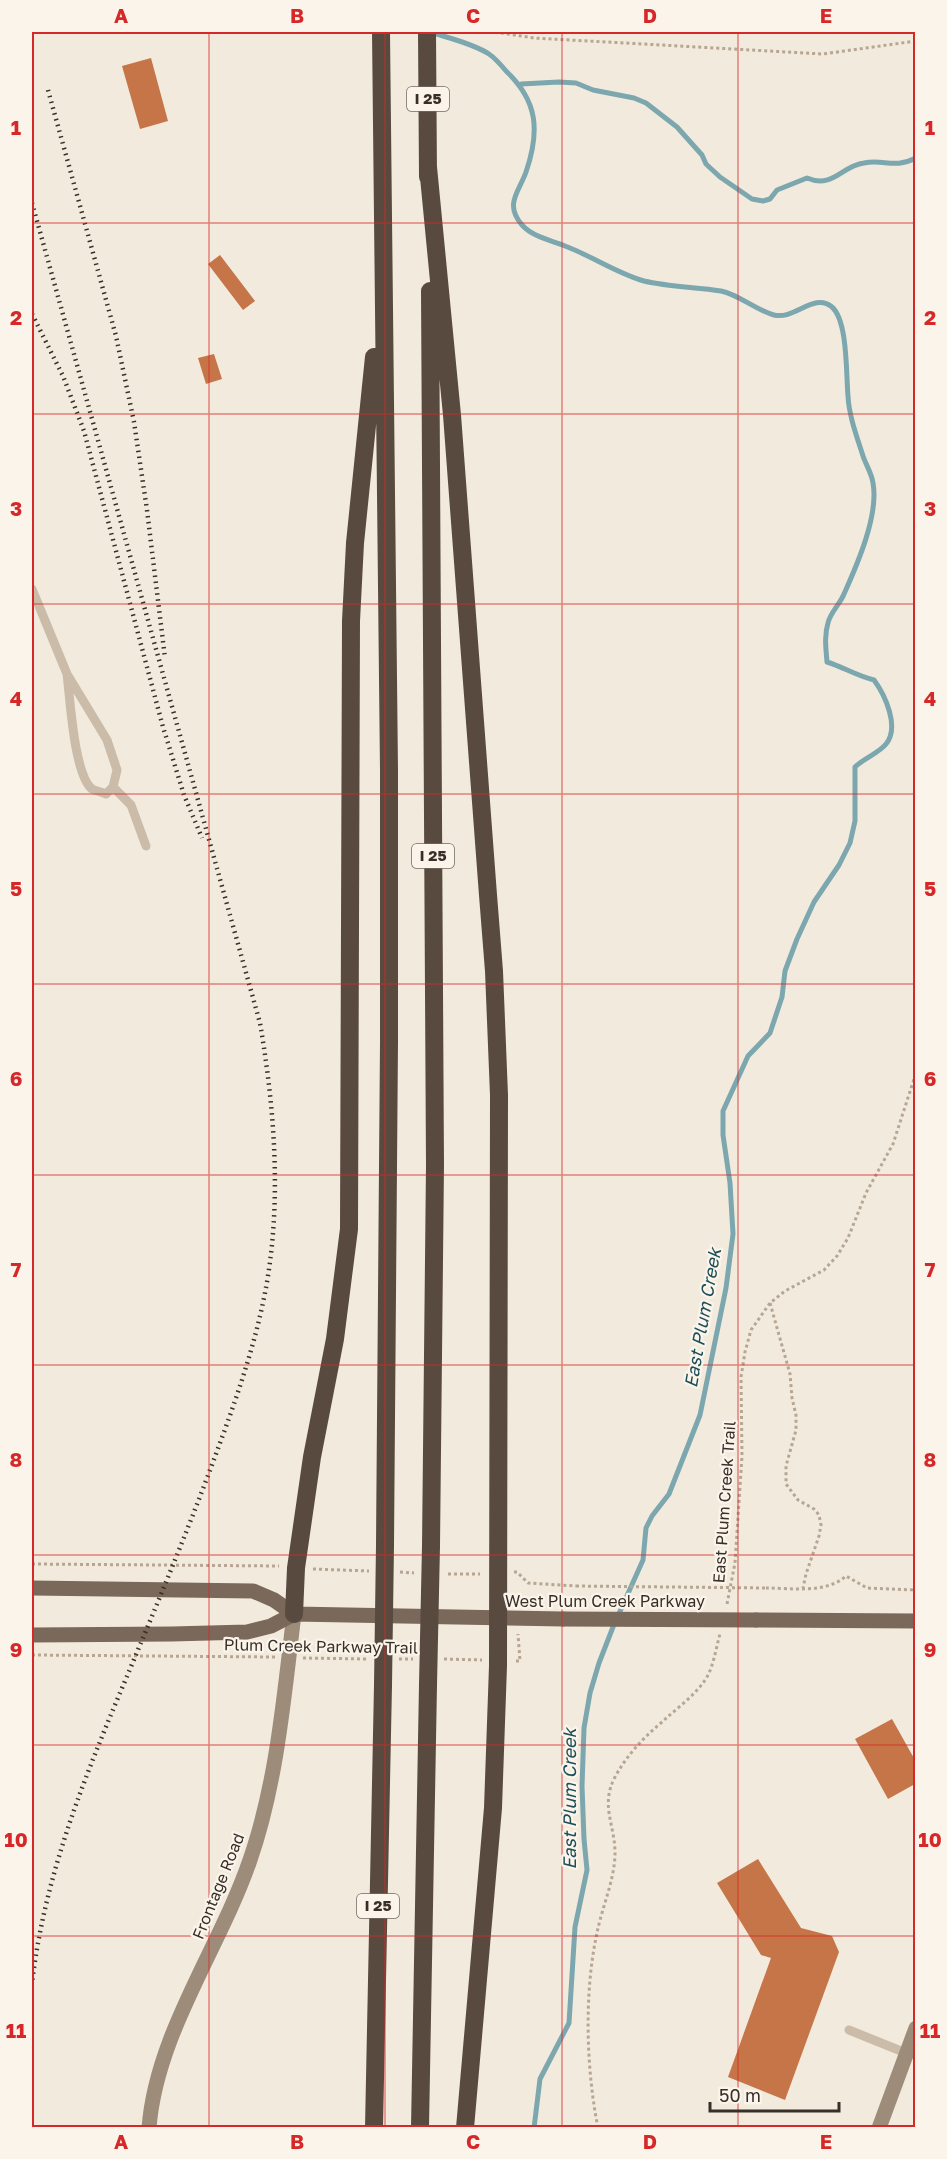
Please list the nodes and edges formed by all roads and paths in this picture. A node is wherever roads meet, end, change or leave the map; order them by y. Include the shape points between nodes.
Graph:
1 (381, 32) edge
2 (427, 32) edge
3 (495, 32) edge
4 (915, 41) edge
5 (428, 166) junction
6 (383, 257) junction
7 (32, 589) edge
8 (67, 674) junction
9 (113, 787) junction
10 (146, 846) dead end
11 (915, 1073) edge
12 (770, 1303) junction
13 (517, 1572) dead end
14 (517, 1584) dead end
15 (576, 1586) dead end
16 (32, 1588) edge
17 (803, 1588) junction
18 (915, 1590) edge
19 (727, 1604) dead end
20 (294, 1614) junction
21 (507, 1619) junction
22 (915, 1621) edge
23 (722, 1627) dead end
24 (32, 1635) edge
25 (32, 1655) edge
26 (288, 1658) junction
27 (370, 1659) dead end
28 (393, 1659) dead end
29 (417, 1659) dead end
30 (440, 1659) dead end
31 (498, 1660) junction
32 (915, 2028) edge
33 (849, 2030) dead end
34 (906, 2053) junction
35 (149, 2127) edge
36 (374, 2127) edge
37 (420, 2127) edge
38 (465, 2127) edge
39 (598, 2127) edge
40 (879, 2127) edge

1 - 6 highway, I 25
2 - 5 highway, I 25
3 - 4 path via 534,38 823,54
5 - 21 highway via 452,415 494,971 500,1095
5 - 37 highway, I 25, bridge via 435,1129
6 - 20 highway via 351,621 349,1229 335,1339 296,1568
6 - 36 highway, I 25, bridge via 389,1053
7 - 8 lane
8 - 9 lane via 107,740 117,770
8 - 9 lane via 81,773 91,788 106,794
9 - 10 lane via 131,806
11 - 12 path, East Plum Creek Trail via 893,1144 837,1256 824,1270
12 - 17 path via 788,1366 796,1415 786,1484 798,1500 814,1509 821,1525
12 - 19 path, East Plum Creek Trail via 751,1330 744,1352 735,1563
13 - 14 path
15 - 17 path, bridge
16 - 20 main road via 253,1592
17 - 18 path via 838,1583 846,1576 867,1588
20 - 21 main road, West Plum Creek Parkway
20 - 24 main road, West Plum Creek Parkway via 247,1632
20 - 26 main road, Frontage Road
21 - 22 main road, West Plum Creek Parkway, bridge
21 - 31 highway
21 - 31 path, Plum Creek Parkway Trail via 520,1661
23 - 39 path via 708,1676 640,1741 609,1794 607,1807 615,1852 596,1935 590,2003 589,2061
25 - 26 path, Plum Creek Parkway Trail
26 - 27 path, Plum Creek Parkway Trail
26 - 35 main road, Frontage Road via 277,1745 258,1834 237,1896 169,2042
28 - 29 path, Plum Creek Parkway Trail
30 - 31 path, Plum Creek Parkway Trail
31 - 38 highway via 493,1808
32 - 34 main road
33 - 34 lane
34 - 40 main road

